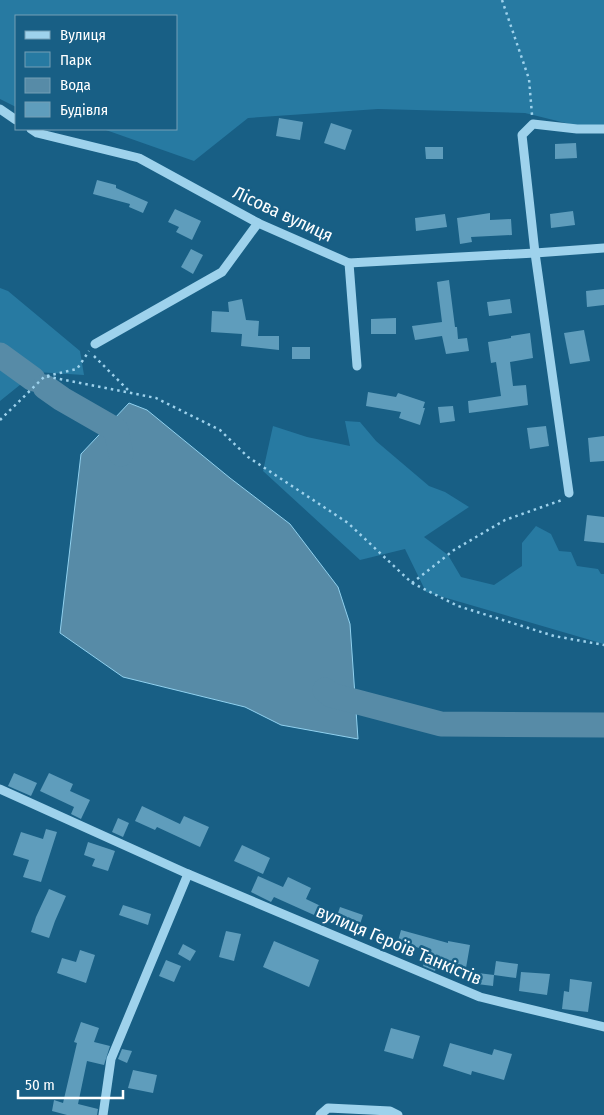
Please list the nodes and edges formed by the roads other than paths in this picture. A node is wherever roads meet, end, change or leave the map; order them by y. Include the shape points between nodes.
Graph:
1 (0, 109) edge
2 (15, 119) edge
3 (604, 129) edge
4 (32, 130) edge
5 (258, 223) junction
6 (604, 248) edge
7 (536, 253) junction
8 (349, 263) junction
9 (95, 344) dead end
10 (357, 366) dead end
11 (569, 493) road end
12 (0, 789) edge
13 (188, 874) junction
14 (604, 1027) edge
15 (103, 1115) edge
16 (320, 1115) edge
17 (398, 1115) edge

1 - 2 street
3 - 7 street via 534,124 522,135
4 - 5 street, Лісова вулиця via 139,158
5 - 8 street, Лісова вулиця
5 - 9 street via 222,272
6 - 7 street, Лісова вулиця
7 - 8 street, Лісова вулиця
7 - 11 street
8 - 10 street
12 - 13 street, вулиця Героїв Танкістів
13 - 14 street, вулиця Героїв Танкістів via 480,998
13 - 15 street via 112,1059
16 - 17 street via 328,1108 390,1111

